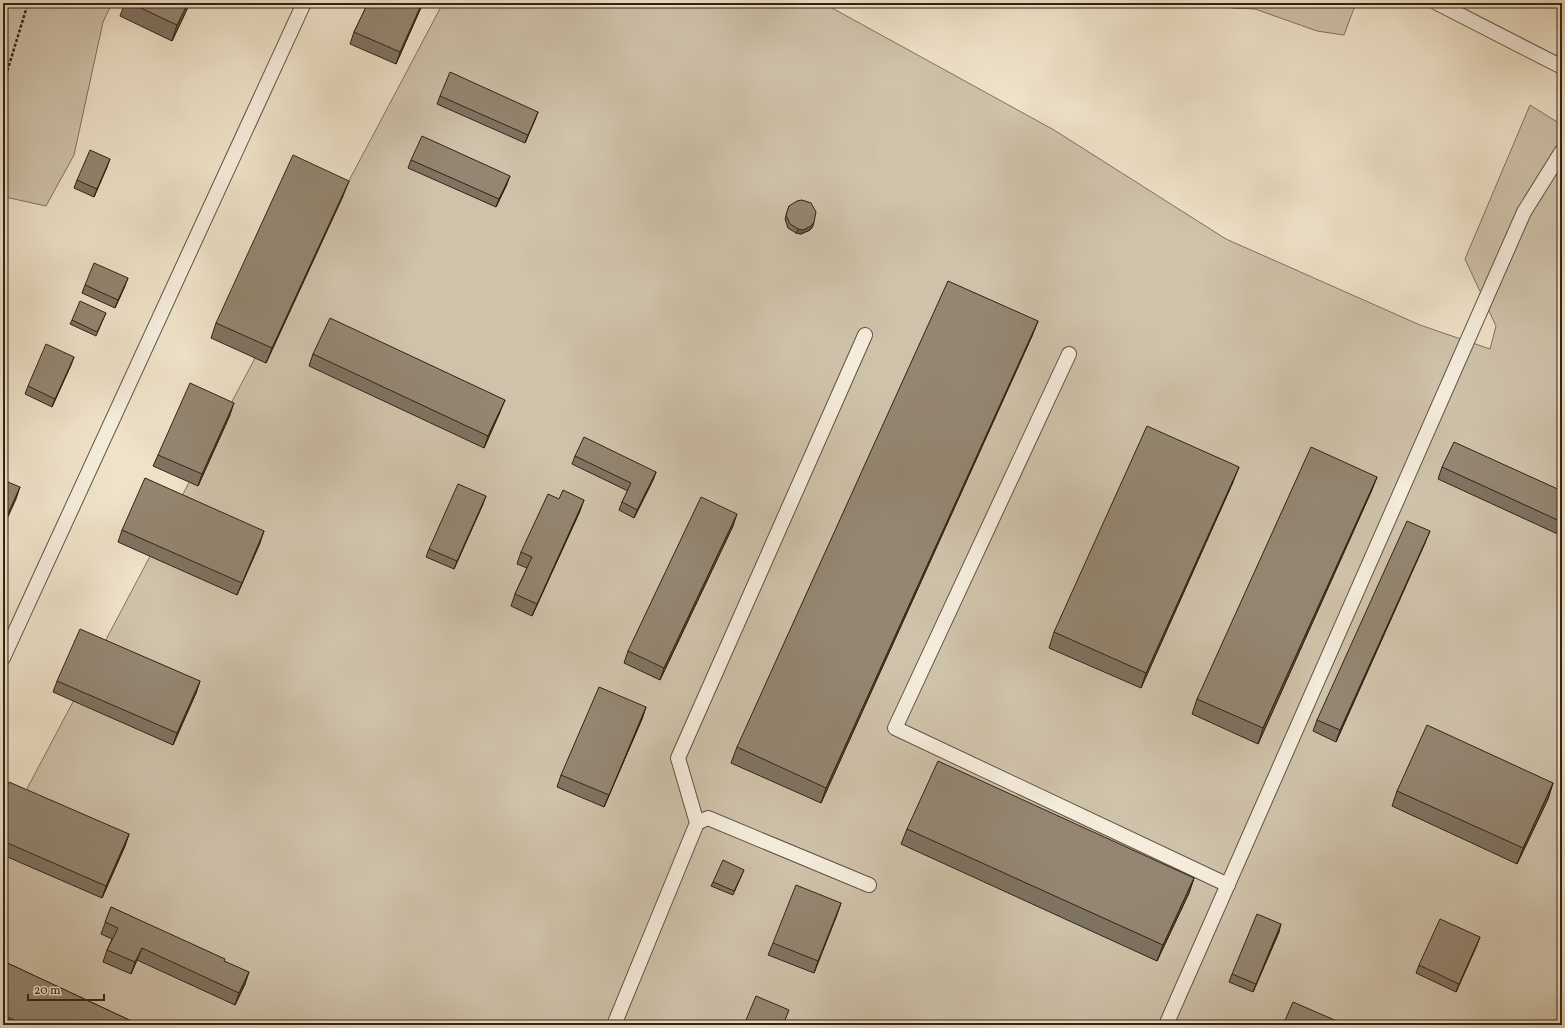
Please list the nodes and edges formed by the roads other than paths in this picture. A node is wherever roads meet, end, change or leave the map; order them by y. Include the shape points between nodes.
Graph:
1 (304, 3) edge
2 (1436, 3) edge
3 (1562, 67) edge
4 (1562, 151) edge
5 (865, 335) dead end
6 (1069, 354) dead end
7 (3, 658) edge
8 (697, 823) junction
9 (869, 885) dead end
10 (1228, 885) junction
11 (614, 1025) edge
12 (1166, 1025) edge

1 - 7 lane
2 - 3 lane
4 - 10 lane via 1524,212
5 - 8 lane via 678,758
6 - 10 lane via 895,728
8 - 9 lane via 708,818
8 - 11 lane
10 - 12 lane

